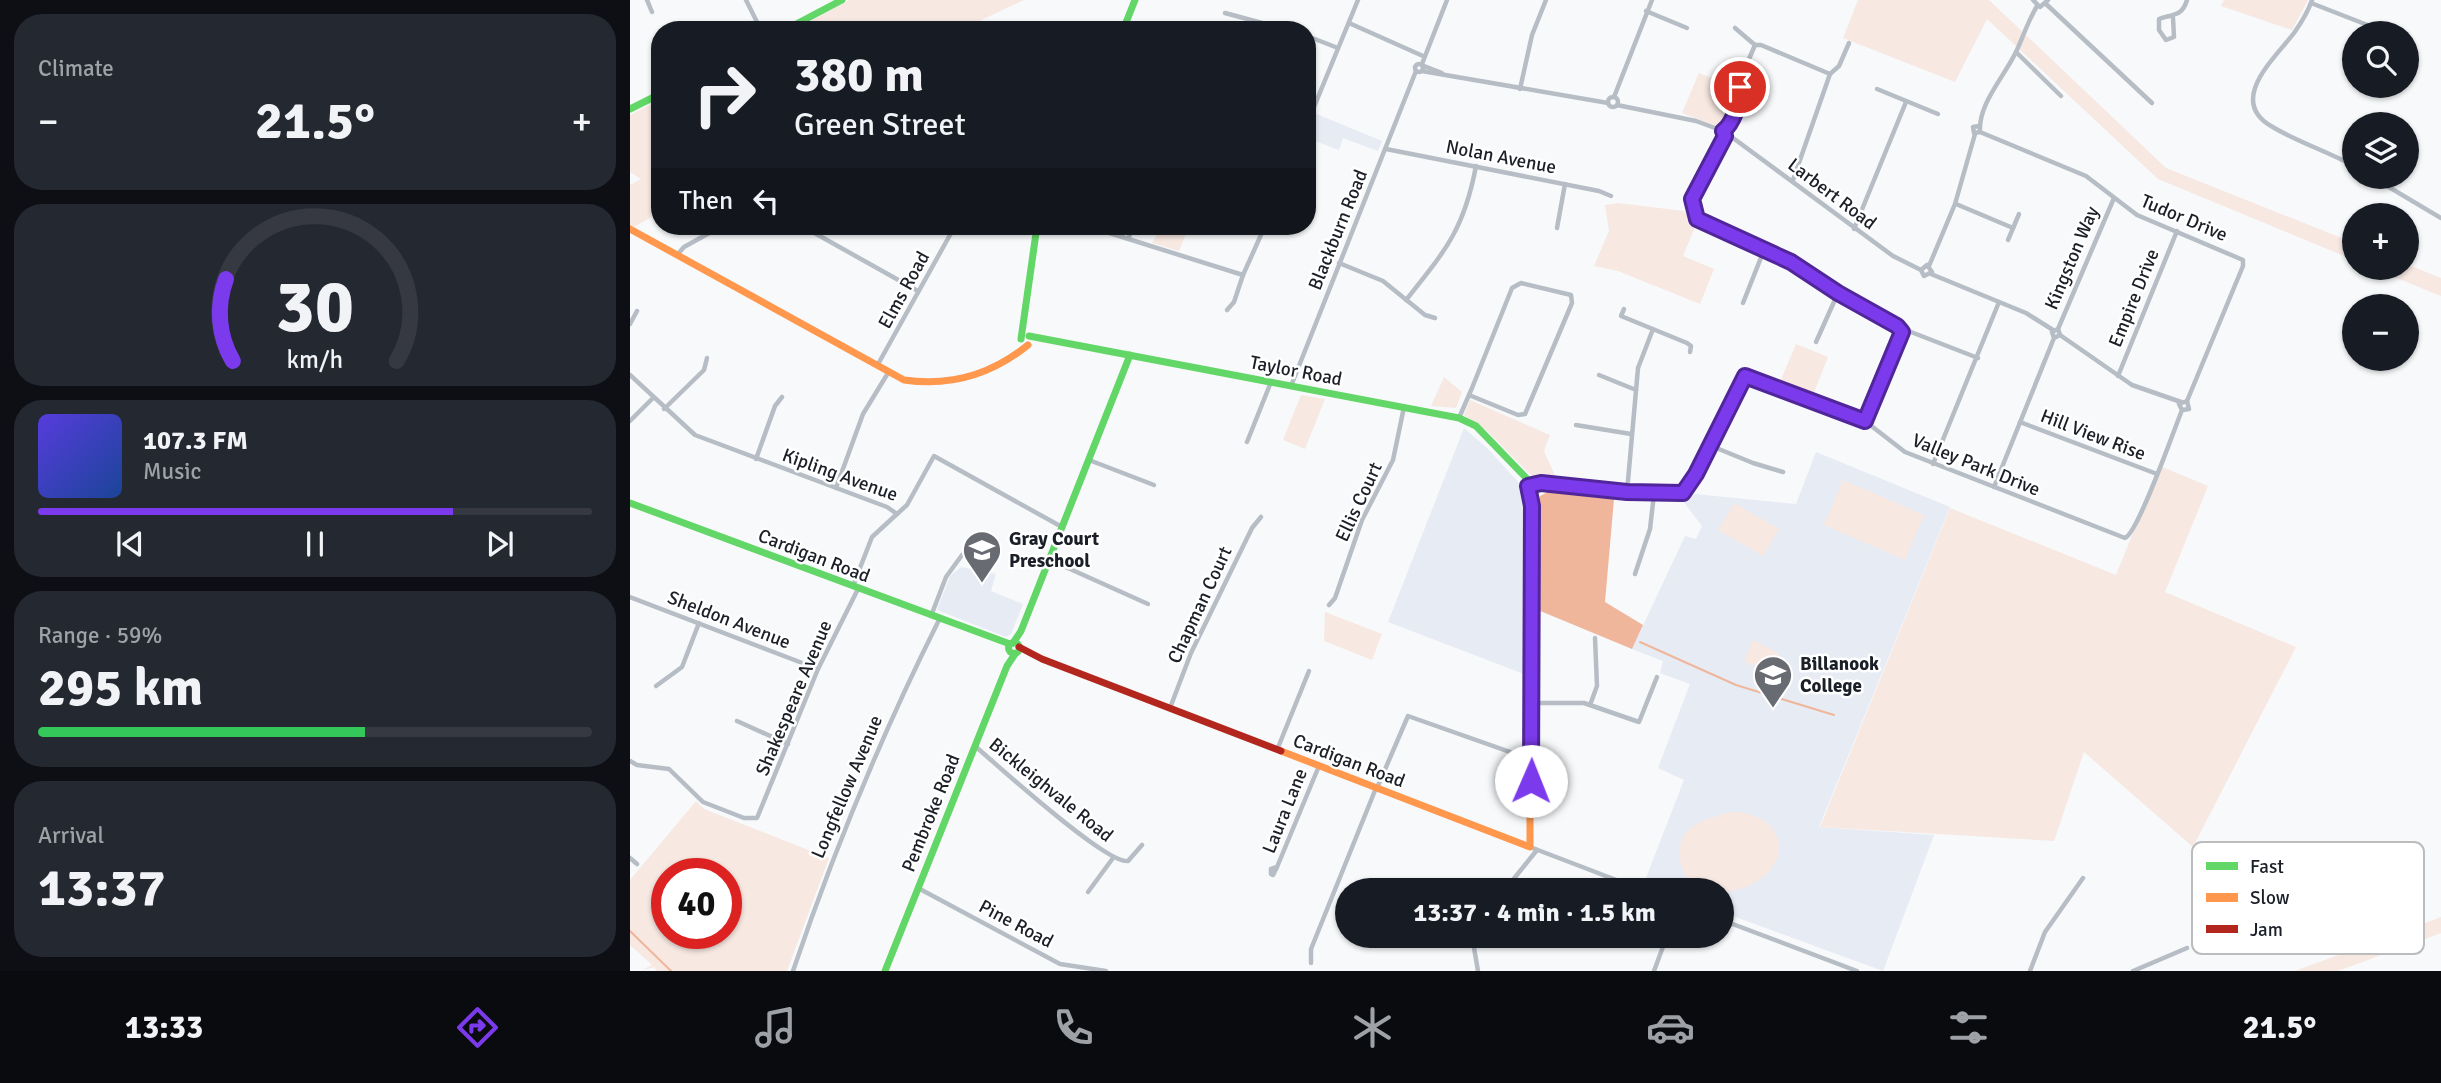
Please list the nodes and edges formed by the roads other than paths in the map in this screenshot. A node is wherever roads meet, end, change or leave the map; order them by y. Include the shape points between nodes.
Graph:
1 (647, 0) edge
2 (746, 0) edge
3 (842, 0) edge
4 (1135, 0) edge
5 (1358, 0) edge
6 (1447, 0) edge
7 (1546, 0) edge
8 (1652, 0) edge
9 (2033, 0) edge
10 (2187, 0) edge
11 (2311, 1) edge
12 (2047, 2) edge
13 (2037, 6) junction
14 (1646, 11) junction
15 (652, 12) dead end
16 (1225, 13) dead end
17 (2173, 18) junction
18 (756, 21) edge
19 (802, 21) edge
20 (1127, 21) edge
21 (1255, 21) edge
22 (2358, 21) edge
23 (1349, 23) junction
24 (1687, 28) dead end
25 (1735, 28) dead end
26 (1316, 39) edge
27 (1849, 43) dead end
28 (1755, 45) junction
29 (1338, 48) junction
30 (2016, 52) junction
31 (1423, 56) junction
32 (1420, 68) junction
33 (1830, 74) junction
34 (1520, 89) junction
35 (1877, 89) dead end
36 (2061, 96) dead end
37 (1614, 97) junction
38 (651, 98) edge
39 (1316, 102) edge
40 (1906, 102) junction
41 (1608, 103) junction
42 (2152, 103) dead end
43 (1617, 105) junction
44 (630, 109) edge
45 (1938, 114) dead end
46 (1978, 130) junction
47 (1726, 133) junction
48 (1386, 149) junction
49 (2342, 159) edge
50 (1476, 166) junction
51 (1793, 180) junction
52 (1565, 184) junction
53 (2392, 189) edge
54 (1611, 196) dead end
55 (2114, 198) junction
56 (1955, 204) junction
57 (2019, 214) dead end
58 (2441, 218) edge
59 (1557, 228) dead end
60 (2013, 228) junction
61 (630, 229) edge
62 (1854, 229) junction
63 (2177, 231) junction
64 (706, 235) edge
65 (818, 235) edge
66 (950, 235) edge
67 (1036, 235) edge
68 (1121, 235) edge
69 (1261, 235) edge
70 (1129, 237) joint
71 (2008, 240) dead end
72 (1765, 250) junction
73 (677, 255) junction
74 (1339, 263) junction
75 (1929, 266) junction
76 (1921, 270) junction
77 (1931, 274) junction
78 (1243, 275) junction
79 (918, 291) junction
80 (1838, 293) junction
81 (1406, 300) junction
82 (1999, 302) junction
83 (1743, 303) dead end
84 (1624, 309) dead end
85 (1227, 310) dead end
86 (637, 311) dead end
87 (1435, 318) dead end
88 (630, 324) edge
89 (1653, 329) junction
90 (2055, 330) junction
91 (1902, 332) junction
92 (2060, 335) junction
93 (2054, 338) junction
94 (1026, 339) junction
95 (1816, 342) dead end
96 (1690, 352) dead end
97 (1130, 355) junction
98 (707, 358) dead end
99 (1978, 358) junction
100 (877, 367) junction
101 (888, 373) junction
102 (1600, 374) dead end
103 (630, 375) edge
104 (2118, 376) junction
105 (1271, 382) junction
106 (1291, 386) junction
107 (1636, 390) junction
108 (1469, 395) junction
109 (782, 397) dead end
110 (653, 398) junction
111 (2184, 401) junction
112 (1404, 407) junction
113 (664, 409) junction
114 (2182, 410) junction
115 (1459, 418) junction
116 (630, 421) edge
117 (1865, 421) junction
118 (2020, 422) junction
119 (1576, 425) dead end
120 (1631, 434) junction
121 (1247, 442) dead end
122 (1709, 445) junction
123 (756, 459) junction
124 (1089, 460) junction
125 (1933, 464) junction
126 (1783, 472) dead end
127 (2157, 474) junction
128 (1154, 485) dead end
129 (1994, 487) junction
130 (836, 488) junction
131 (1532, 489) junction
132 (1627, 492) junction
133 (1654, 494) junction
134 (630, 503) edge
135 (897, 514) junction
136 (1261, 517) dead end
137 (1062, 527) junction
138 (962, 555) dead end
139 (1049, 560) junction
140 (1634, 574) dead end
141 (855, 588) junction
142 (630, 597) edge
143 (1147, 604) dead end
144 (1329, 605) dead end
145 (935, 618) junction
146 (699, 623) junction
147 (1595, 638) dead end
148 (1014, 648) junction
149 (818, 669) junction
150 (1309, 671) dead end
151 (1657, 677) dead end
152 (656, 686) dead end
153 (1532, 703) junction
154 (1590, 705) junction
155 (1170, 708) junction
156 (737, 721) dead end
157 (788, 744) junction
158 (975, 746) junction
159 (1277, 750) junction
160 (1531, 759) junction
161 (630, 761) edge
162 (1319, 766) junction
163 (1376, 788) junction
164 (1142, 845) dead end
165 (1533, 848) junction
166 (1113, 858) junction
167 (630, 859) edge
168 (637, 864) dead end
169 (1277, 867) dead end
170 (1513, 878) edge
171 (1611, 878) edge
172 (2083, 878) dead end
173 (918, 888) junction
174 (1088, 892) dead end
175 (1734, 925) edge
176 (1474, 948) edge
177 (1663, 948) edge
178 (2187, 948) dead end
179 (1311, 962) dead end
180 (793, 971) edge
181 (885, 971) edge
182 (1106, 971) edge
183 (1478, 971) edge
184 (1654, 971) edge
185 (1857, 971) edge
186 (2030, 971) edge
187 (2133, 971) edge

1 - 15 street
2 - 18 street
3 - 19 street
4 - 20 street
5 - 23 street
6 - 31 street, Blackburn Road
7 - 34 street via 1532,35
8 - 14 street
9 - 13 street
10 - 17 street
11 - 22 street
11 - 49 street via 2296,31 2256,81 2255,109 2272,127
12 - 13 street
12 - 42 street
13 - 30 street
14 - 24 street
14 - 37 street
16 - 21 street
17 - 17 street via 2158,21 2166,40 2174,37
23 - 29 street
23 - 31 street
25 - 28 street
26 - 29 street
27 - 33 street
28 - 33 street
28 - 47 street
29 - 39 street
30 - 36 street
30 - 46 street via 1990,95
31 - 32 street, Blackburn Road
32 - 34 street
32 - 48 street, Blackburn Road
33 - 51 street
34 - 41 street
35 - 40 street
37 - 41 street
37 - 43 street
38 - 44 street
40 - 45 street
40 - 62 street
41 - 43 street, Larbert Road
43 - 47 street, Larbert Road via 1696,121
46 - 55 street, Tudor Drive via 2086,177
46 - 56 street
47 - 51 street, Larbert Road
47 - 72 street via 1697,187 1692,210 1705,224
48 - 50 street, Nolan Avenue
48 - 74 street, Blackburn Road
50 - 52 street, Nolan Avenue
50 - 81 street via 1451,243
51 - 62 street, Larbert Road
52 - 54 street, Nolan Avenue
52 - 59 street
53 - 58 street
55 - 63 street, Tudor Drive via 2137,215
55 - 90 street, Kingston Way
56 - 60 street
56 - 75 street
57 - 60 street
60 - 71 street
61 - 73 street, Taylor Road
62 - 76 street, Larbert Road
63 - 104 street, Empire Drive
63 - 111 street, Tudor Drive via 2239,257 2243,266
64 - 73 street
65 - 79 street
66 - 79 street, Elms Road
67 - 94 street
68 - 70 street
69 - 78 street
70 - 78 street
72 - 80 street
72 - 83 street
73 - 100 street, Taylor Road
74 - 81 street via 1382,281
74 - 106 street, Blackburn Road
75 - 76 street
75 - 77 street
76 - 77 street, Larbert Road via 1924,276
77 - 82 street
78 - 85 street
79 - 100 street, Elms Road
80 - 91 street
80 - 95 street
81 - 87 street
82 - 90 street
82 - 99 street
84 - 89 street via 1621,316
86 - 88 street
89 - 96 street via 1687,343
89 - 107 street via 1640,361
90 - 92 street
90 - 93 street
91 - 99 street
91 - 117 street
92 - 93 street
92 - 104 street
93 - 118 street, Kingston Way
94 - 97 street, Taylor Road
94 - 101 street, Taylor Road via 1019,353 984,372 942,383 922,384
97 - 105 street, Taylor Road
97 - 124 street, Pembroke Road
98 - 113 street via 704,370
99 - 125 street
100 - 101 street, Taylor Road
101 - 130 street via 863,414
102 - 107 street
103 - 110 street, Kipling Avenue
104 - 111 street
105 - 106 street, Taylor Road
105 - 121 street
106 - 112 street, Taylor Road
107 - 120 street
108 - 108 street via 1514,285 1571,295 1572,303 1525,414 1517,415
108 - 115 street
109 - 123 street
110 - 113 street, Kipling Avenue
110 - 116 street
111 - 114 street
111 - 114 street, Tudor Drive via 2189,409
112 - 115 street, Taylor Road
112 - 144 street, Ellis Court via 1393,460 1362,520
113 - 123 street, Kipling Avenue via 689,432
114 - 127 street
115 - 131 street, Taylor Road via 1476,425
117 - 122 street, Valley Park Drive via 1754,376 1742,378
117 - 125 street, Valley Park Drive via 1898,448
118 - 127 street, Hill View Rise
118 - 129 street, Kingston Way
119 - 120 street
120 - 132 street
122 - 126 street
122 - 133 street via 1687,489 1674,495
123 - 130 street, Kipling Avenue
124 - 128 street
124 - 137 street, Pembroke Road
125 - 129 street, Valley Park Drive
127 - 129 street, Valley Park Drive via 2130,536 2119,538
130 - 135 street, Kipling Avenue
131 - 132 street via 1560,485
131 - 153 street
132 - 133 street
133 - 140 street via 1650,529
134 - 141 street, Cardigan Road
135 - 137 street, Kipling Avenue via 934,456
135 - 141 street, Shakespeare Avenue via 872,537
136 - 155 street, Chapman Court via 1191,653
137 - 139 street, Pembroke Road
138 - 145 street, Longfellow Avenue via 946,577
139 - 143 street
139 - 148 street, Pembroke Road
141 - 145 street, Cardigan Road
141 - 149 street, Shakespeare Avenue
142 - 146 street, Sheldon Avenue
145 - 148 street, Cardigan Road
145 - 180 street, Longfellow Avenue via 834,854
146 - 149 street, Sheldon Avenue
146 - 152 street via 682,667
147 - 154 street via 1597,685
148 - 155 street, Cardigan Road
148 - 158 street, Pembroke Road
149 - 157 street, Shakespeare Avenue
150 - 159 street
151 - 154 street via 1639,722
153 - 154 street
153 - 160 street
155 - 159 street, Cardigan Road
156 - 157 street
157 - 161 street, Shakespeare Avenue via 757,818 744,818 703,802 669,769
158 - 166 street, Bickleighvale Road
158 - 173 street, Pembroke Road
159 - 162 street, Cardigan Road
160 - 163 street via 1408,716
160 - 165 street
162 - 163 street, Cardigan Road
162 - 169 street, Laura Lane
163 - 165 street, Cardigan Road
163 - 179 street via 1315,939
164 - 166 street, Bickleighvale Road via 1128,861
165 - 170 street
165 - 171 street, Cardigan Road
166 - 174 street
167 - 168 street
172 - 186 street via 2045,932
173 - 181 street, Pembroke Road
173 - 182 street, Pine Road via 1060,964
175 - 185 street
176 - 183 street
177 - 184 street
178 - 187 street

